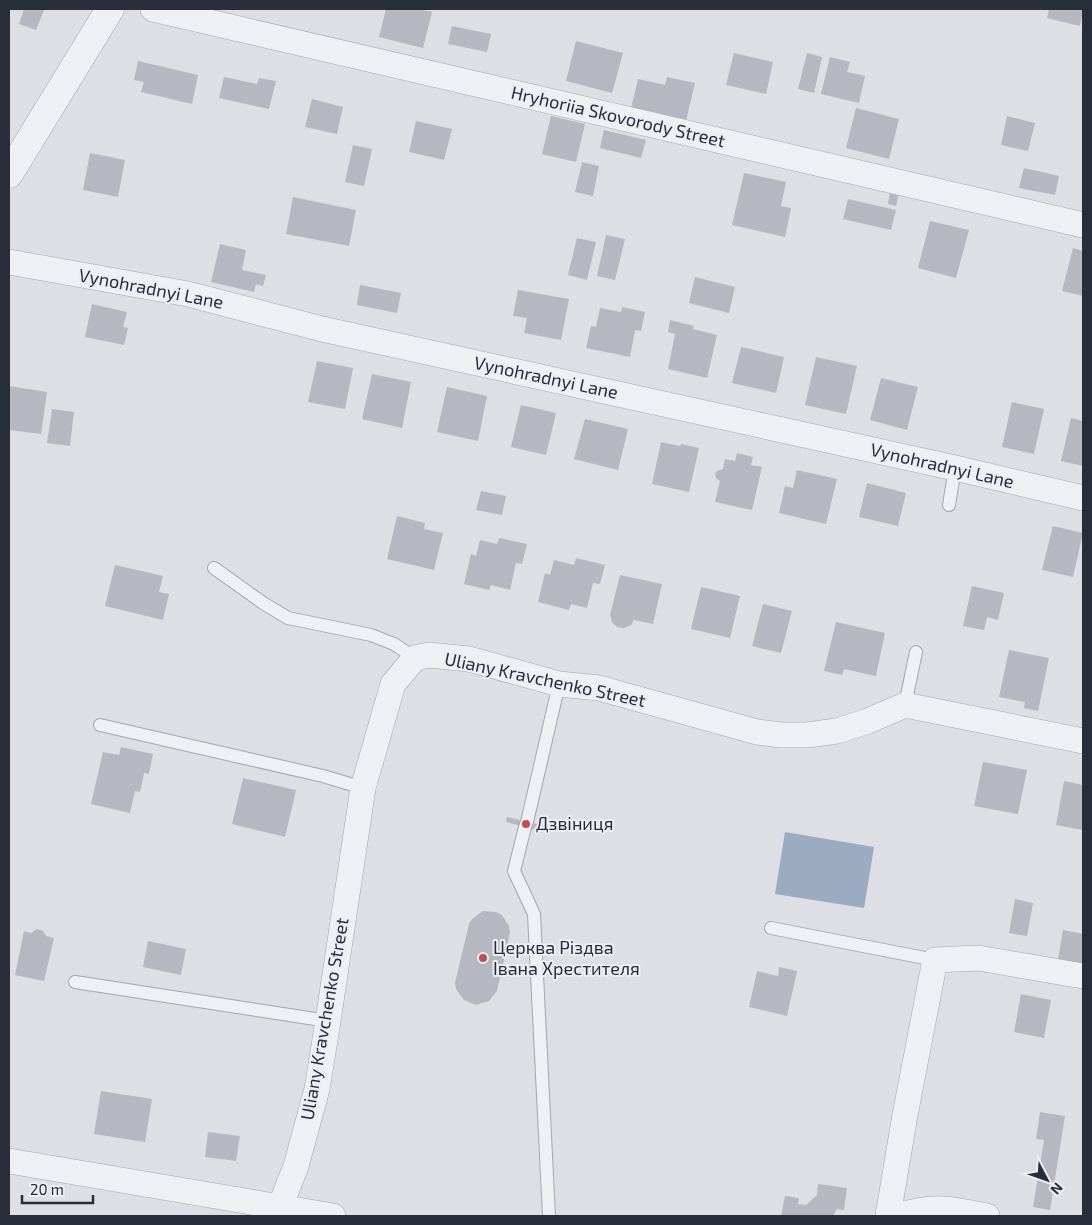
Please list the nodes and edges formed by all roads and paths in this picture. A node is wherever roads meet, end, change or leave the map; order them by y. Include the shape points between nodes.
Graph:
1 (110, 9) edge
2 (153, 9) edge
3 (9, 174) edge
4 (1083, 225) edge
5 (9, 262) edge
6 (955, 468) junction
7 (1083, 498) edge
8 (949, 505) dead end
9 (214, 568) dead end
10 (916, 652) dead end
11 (415, 658) junction
12 (559, 684) junction
13 (905, 705) junction
14 (100, 725) dead end
15 (1083, 741) edge
16 (362, 788) junction
17 (770, 928) dead end
18 (935, 960) junction
19 (1083, 976) edge
20 (75, 982) dead end
21 (328, 1021) junction
22 (9, 1161) edge
23 (280, 1207) junction
24 (334, 1216) edge
25 (549, 1216) edge
26 (888, 1216) edge
27 (898, 1216) edge
28 (987, 1216) edge

1 - 3 street
2 - 4 street, Hryhoriia Skovorody Street
5 - 6 street, Vynohradnyi Lane via 188,294 322,329
6 - 7 street, Vynohradnyi Lane
6 - 8 lane
9 - 11 lane via 288,618 371,635 394,644
10 - 13 lane
11 - 12 street, Uliany Kravchenko Street via 429,655 468,660
11 - 16 street, Uliany Kravchenko Street via 393,684
12 - 13 street, Uliany Kravchenko Street via 599,688 758,732 781,735 837,731
12 - 25 lane via 514,872 534,914
13 - 15 street
14 - 16 lane via 323,776
16 - 21 street, Uliany Kravchenko Street
17 - 18 lane
18 - 19 street via 978,958
18 - 26 street
20 - 21 lane
21 - 23 street, Uliany Kravchenko Street via 317,1089 296,1166
22 - 23 street
23 - 24 street
27 - 28 street via 943,1208

